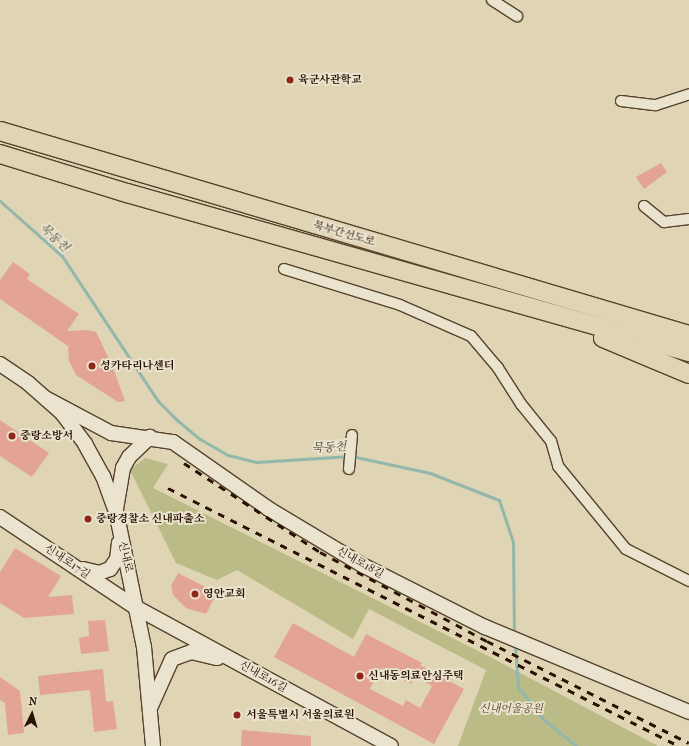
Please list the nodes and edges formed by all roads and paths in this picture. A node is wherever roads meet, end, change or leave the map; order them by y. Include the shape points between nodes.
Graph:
1 (492, 0) edge
2 (517, 16) dead end
3 (689, 94) edge
4 (621, 101) dead end
5 (0, 131) edge
6 (7, 156) edge
7 (644, 206) dead end
8 (689, 219) edge
9 (284, 269) dead end
10 (534, 309) junction
11 (689, 334) edge
12 (689, 352) edge
13 (0, 364) edge
14 (689, 374) edge
15 (45, 398) junction
16 (352, 435) dead end
17 (150, 437) junction
18 (348, 469) dead end
19 (116, 512) junction
20 (0, 517) edge
21 (120, 534) junction
22 (70, 564) junction
23 (689, 581) edge
24 (135, 607) junction
25 (235, 662) junction
26 (150, 708) junction
27 (689, 712) edge
28 (153, 746) edge
29 (391, 746) edge

1 - 2 street
3 - 4 street via 656,105
5 - 11 highway, 북부간선도로
6 - 10 highway, 북부간선도로
7 - 8 street via 664,222
9 - 23 street via 400,305 471,336 498,368 521,404 551,441 558,466 626,549
10 - 12 highway, 북부간선도로
10 - 14 highway
13 - 15 street, 신내로
15 - 17 street, 신내로18길 via 111,433
15 - 19 street, 신내로 via 62,413 85,444 103,476
16 - 18 street
17 - 19 street via 129,456 123,468
17 - 27 street, 신내로18길 via 178,445 269,509 364,566 485,627
19 - 21 street, 신내로
20 - 22 street, 신내로17길
21 - 22 street via 117,559 107,571 94,572
21 - 24 street, 신내로
22 - 24 street, 신내로17길
24 - 25 street, 신내로16길
24 - 26 street, 신내로 via 144,647
25 - 26 street via 195,652 182,654 171,661
25 - 29 street, 신내로16길
26 - 28 street, 신내로

